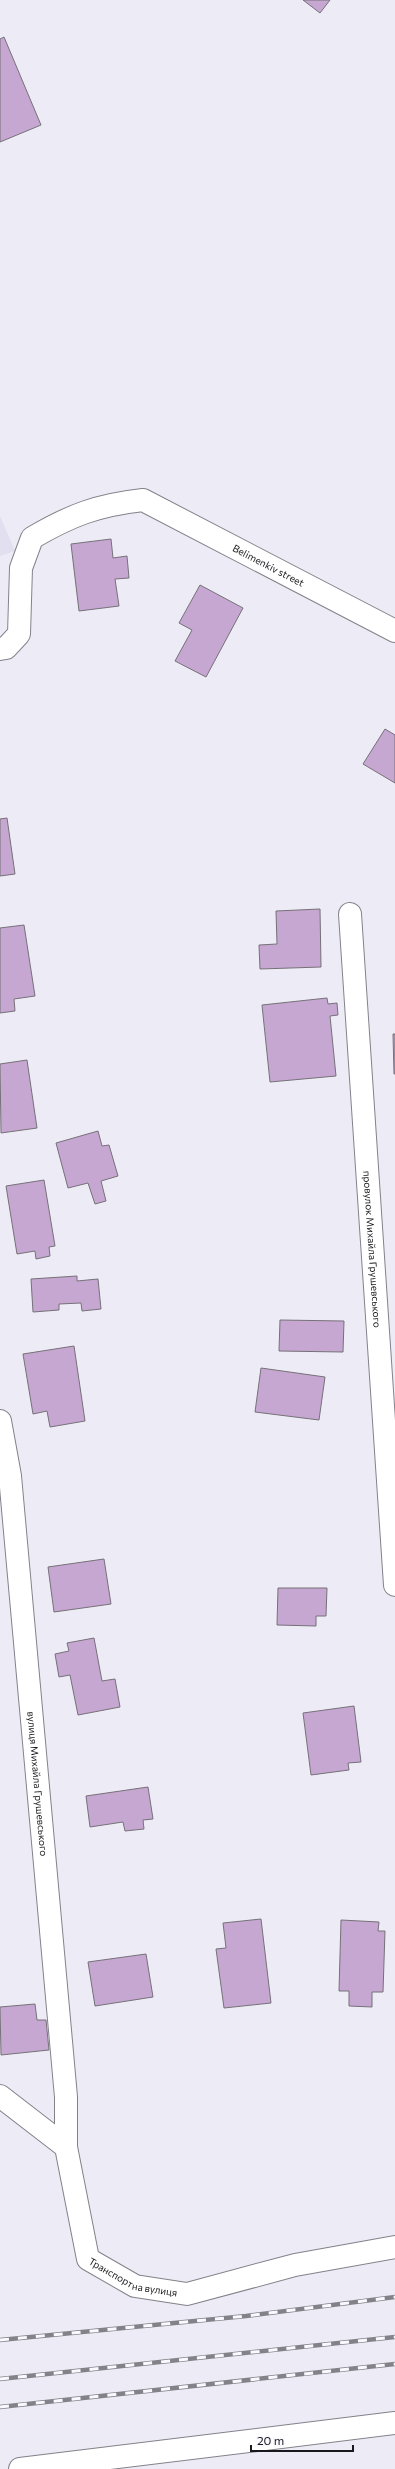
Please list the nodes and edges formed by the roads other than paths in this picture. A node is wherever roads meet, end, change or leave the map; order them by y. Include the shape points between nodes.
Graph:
1 (395, 631) edge
2 (0, 650) edge
3 (350, 914) dead end
4 (0, 1421) edge
5 (395, 1585) edge
6 (0, 2096) edge
7 (66, 2147) junction
8 (395, 2247) edge
9 (395, 2423) edge
10 (20, 2469) edge

1 - 2 street, Belimenkiv street via 143,500 114,503 66,518 32,538 21,568 19,634 6,648
3 - 5 street, провулок Михайла Грушевського
4 - 7 street, вулиця Михайла Грушевського via 12,1491 66,2097
6 - 7 street
7 - 8 street, Транспортна вулиця via 88,2259 135,2286 187,2294 295,2265
9 - 10 street

